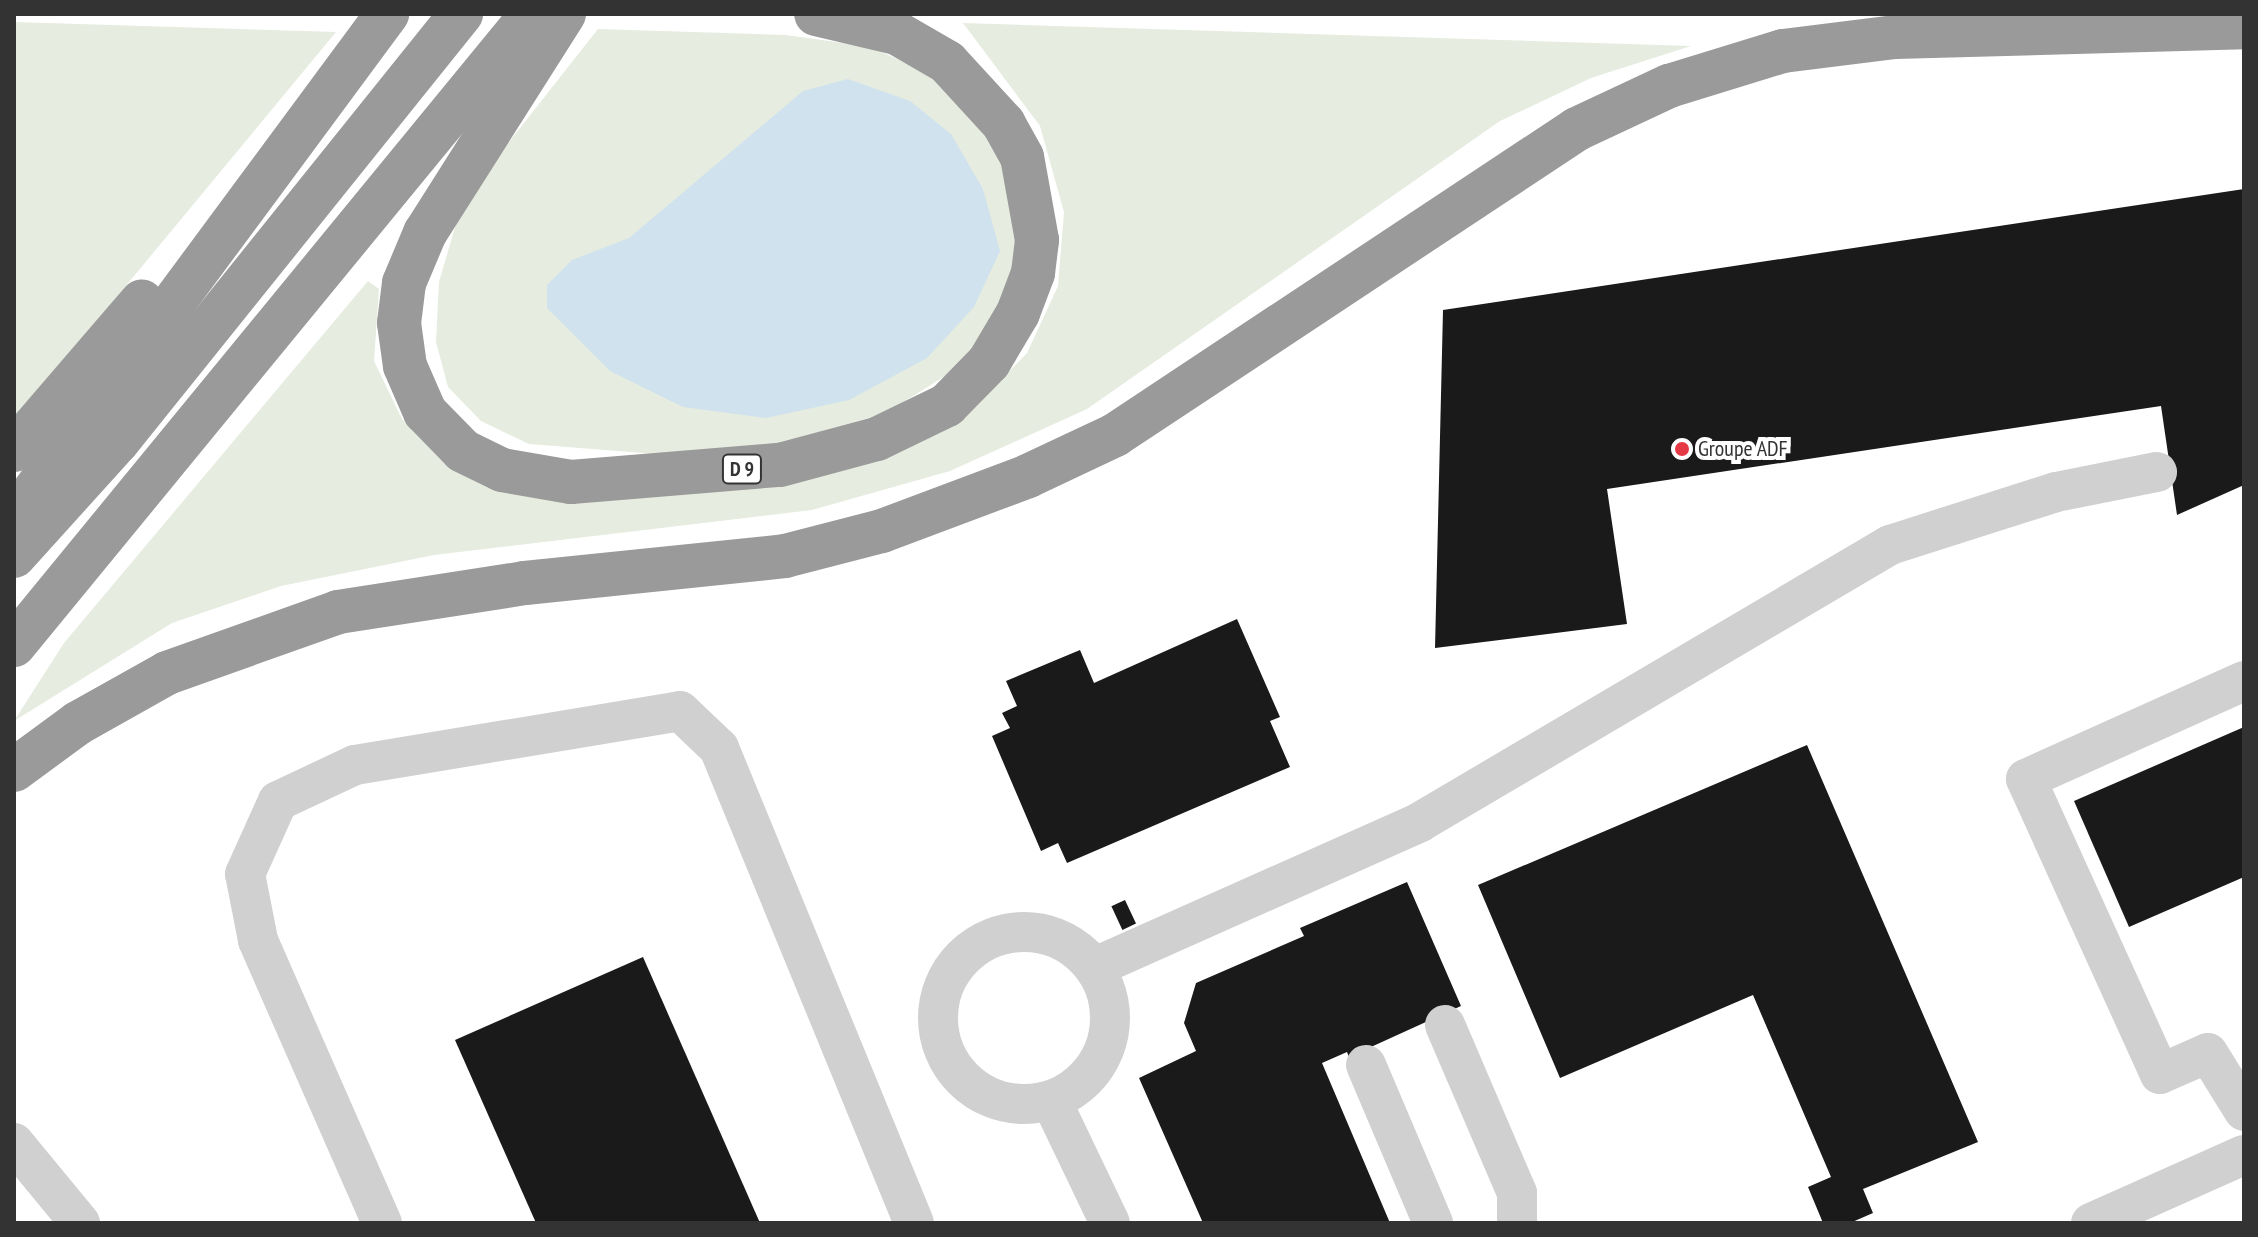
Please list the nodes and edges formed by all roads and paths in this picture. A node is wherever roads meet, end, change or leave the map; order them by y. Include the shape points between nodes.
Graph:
1 (816, 14) edge
2 (539, 27) edge
3 (2244, 27) edge
4 (376, 28) edge
5 (451, 28) edge
6 (14, 450) edge
7 (2157, 472) dead end
8 (14, 519) edge
9 (14, 556) edge
10 (14, 645) edge
11 (2244, 681) edge
12 (14, 770) edge
13 (1095, 967) junction
14 (1445, 1025) dead end
15 (1366, 1065) dead end
16 (1052, 1102) junction
17 (2244, 1111) edge
18 (14, 1143) edge
19 (2244, 1155) edge
20 (80, 1223) edge
21 (382, 1223) edge
22 (914, 1223) edge
23 (1110, 1223) edge
24 (1433, 1223) edge
25 (1517, 1223) edge
26 (2091, 1223) edge

1 - 2 highway, D 9 via 897,33 947,62 980,93 1022,157 1037,240 1033,273 1018,313 989,362 947,405 877,439 780,465 640,480 571,482 502,470 463,451 425,412 405,366 399,323 404,283 425,233
2 - 10 highway, D 9
3 - 12 highway via 1895,37 1783,51 1669,86 1577,129 1115,435 1028,476 882,531 785,556 525,583 338,612 167,673 78,723
4 - 6 highway
4 - 8 highway
5 - 9 highway via 118,441
7 - 13 street via 2056,492 1890,545 1420,822
11 - 17 street via 2026,779 2160,1074 2208,1053
13 - 16 street via 1109,1000 1106,1044 1085,1080
13 - 16 street via 1074,946 1046,934 1009,932 980,943 944,984 937,1013 941,1044 962,1079 986,1097 1015,1105
14 - 25 street via 1517,1193
15 - 24 street
16 - 23 street
18 - 20 street
19 - 26 street
21 - 22 street via 258,940 245,874 278,801 355,765 680,711 719,748

